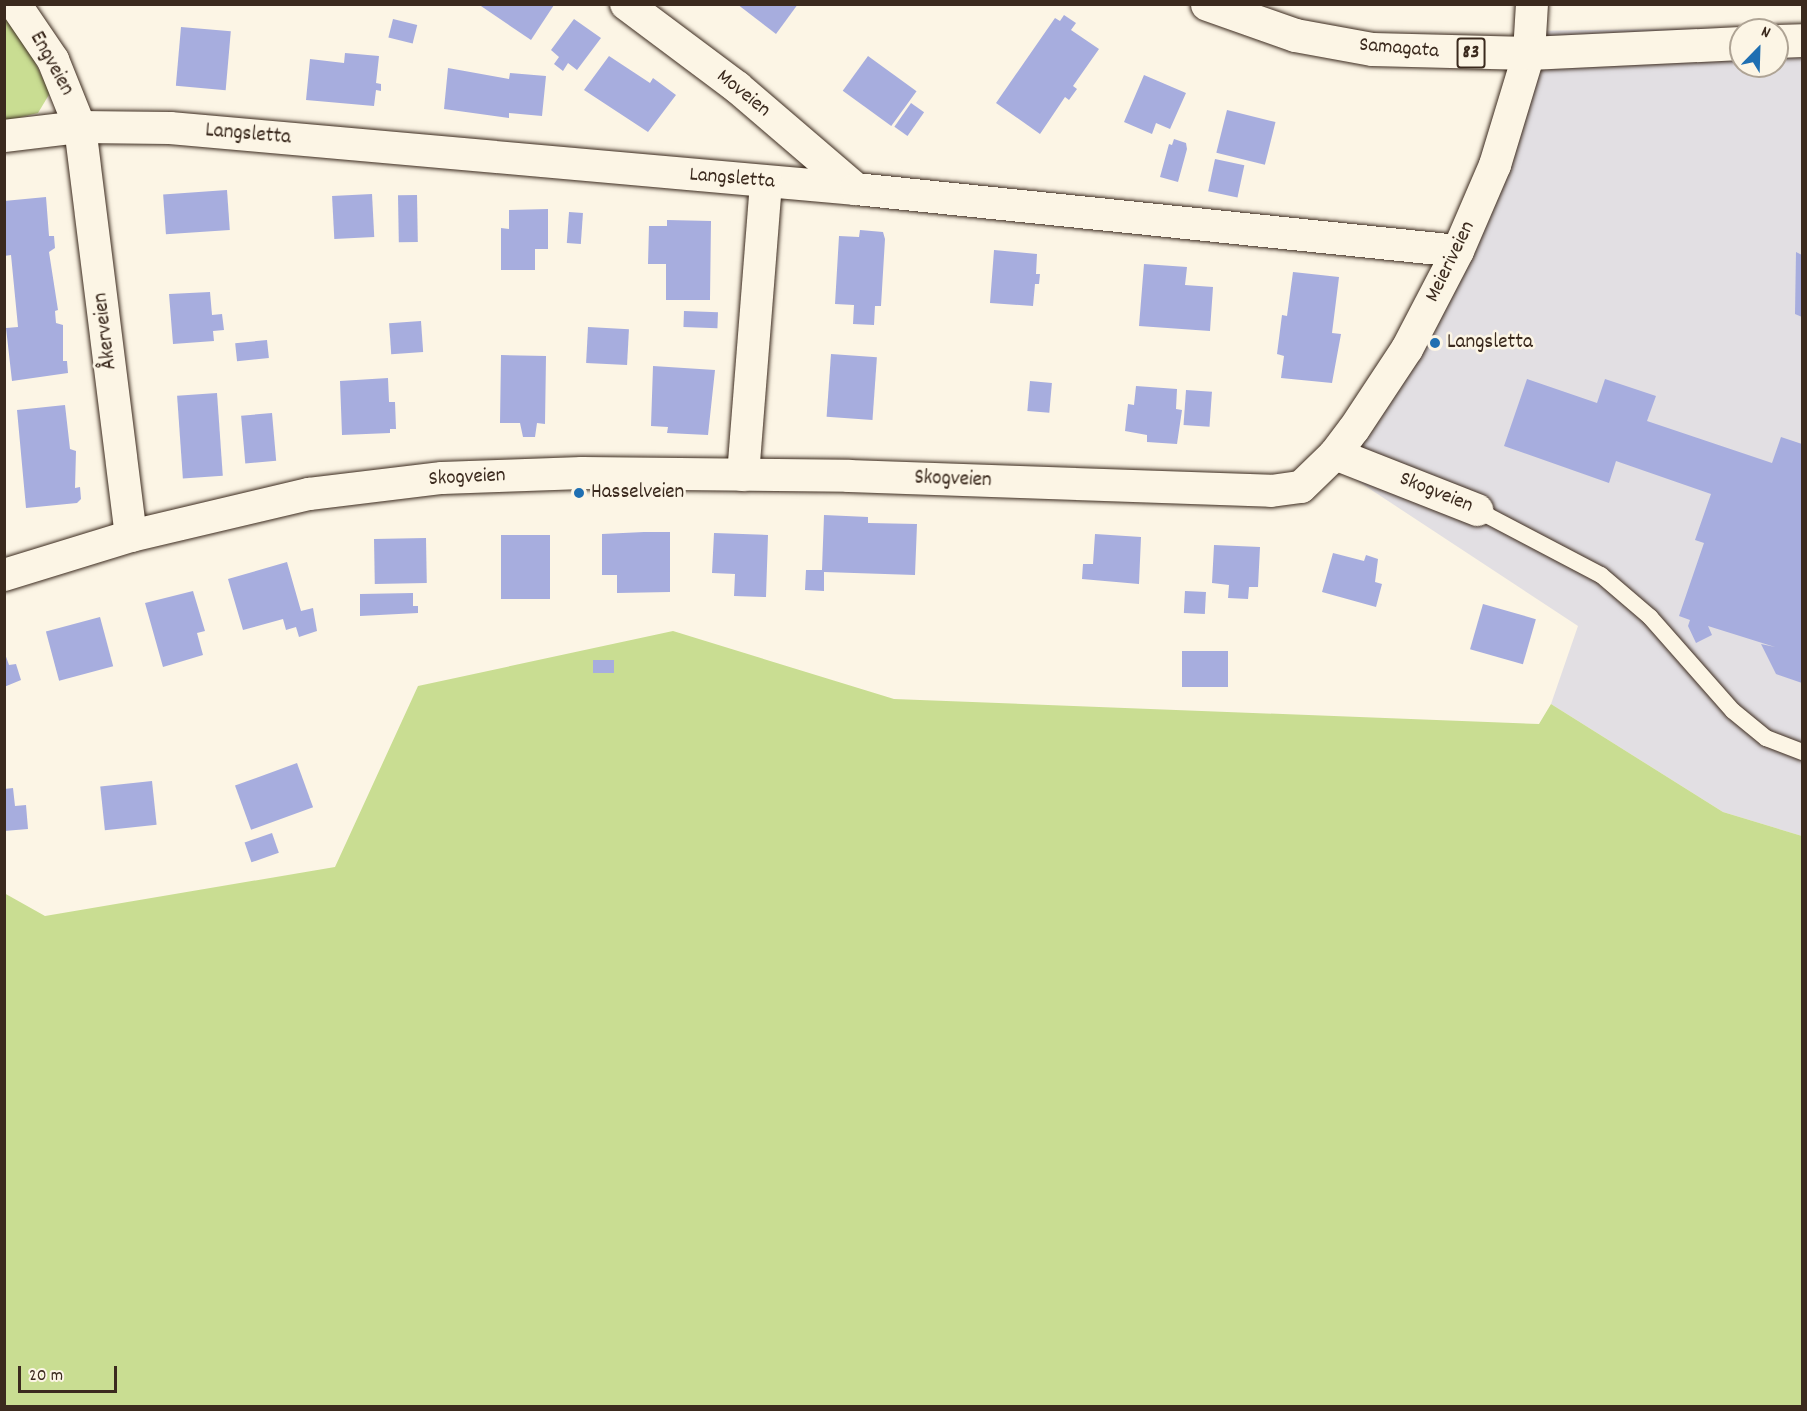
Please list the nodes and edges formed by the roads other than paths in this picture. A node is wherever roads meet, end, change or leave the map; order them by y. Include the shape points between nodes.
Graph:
1 (15, 4) edge
2 (626, 4) edge
3 (1207, 4) edge
4 (1532, 4) edge
5 (1729, 44) edge
6 (1529, 53) junction
7 (80, 127) junction
8 (4, 136) edge
9 (766, 182) junction
10 (856, 189) junction
11 (1458, 251) junction
12 (1335, 454) junction
13 (742, 475) junction
14 (1477, 510) joint
15 (131, 536) junction
16 (4, 575) edge
17 (1803, 752) edge

1 - 7 street, Engveien via 53,60
2 - 10 street, Moveien via 737,87
3 - 6 highway, Samagata / 83 via 1295,35 1372,49
4 - 6 street, Meieriveien
5 - 6 highway, Samagata / 83
6 - 11 street, Meieriveien via 1496,165
7 - 8 street, Langsletta
7 - 9 street, Langsletta via 181,129
7 - 15 street, Åkerveien
9 - 10 street, Langsletta
9 - 13 street
10 - 11 street, Langsletta
11 - 12 street, Meieriveien via 1407,349
12 - 13 street, Skogveien via 1300,487 1271,491
12 - 14 street, Skogveien
13 - 15 street, Skogveien via 582,473 442,478 309,494
14 - 17 lane, Skogveien via 1601,575 1650,617 1733,711 1766,738
15 - 16 street, Skogveien

